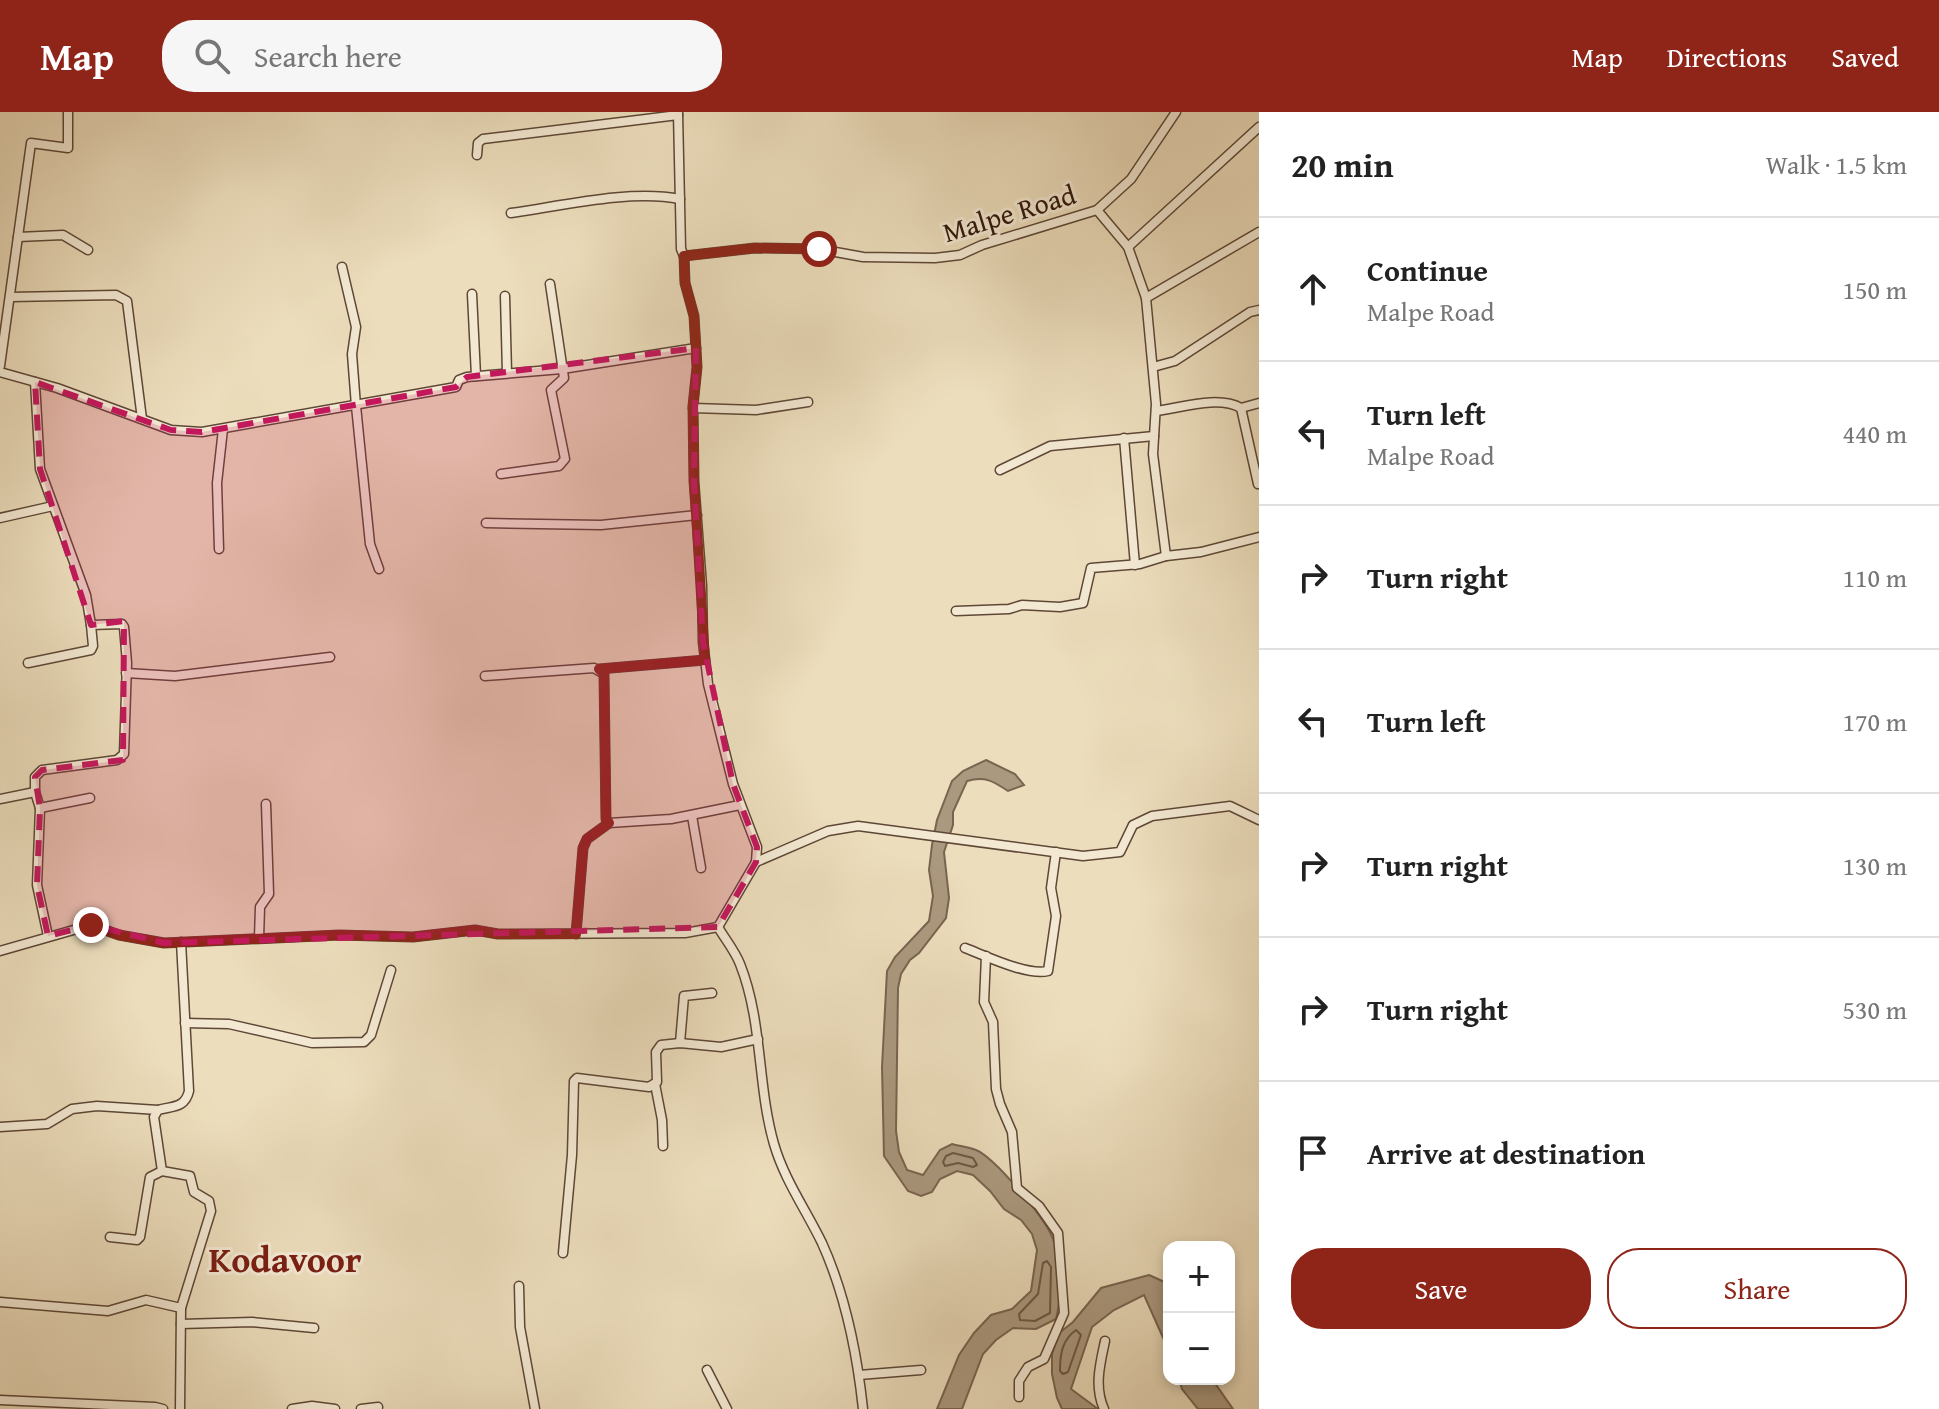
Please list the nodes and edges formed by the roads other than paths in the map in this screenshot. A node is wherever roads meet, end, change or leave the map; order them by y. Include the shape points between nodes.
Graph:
1 (68, 112) edge
2 (1176, 112) edge
3 (678, 114) edge
4 (1259, 127) edge
5 (477, 155) dead end
6 (680, 199) junction
7 (1097, 210) junction
8 (511, 213) dead end
9 (1259, 232) edge
10 (18, 237) junction
11 (1128, 247) junction
12 (88, 250) dead end
13 (684, 256) junction
14 (342, 267) dead end
15 (550, 284) dead end
16 (472, 294) dead end
17 (505, 296) dead end
18 (10, 297) junction
19 (1146, 298) junction
20 (1259, 310) edge
21 (696, 348) junction
22 (1, 354) edge
23 (1153, 367) junction
24 (0, 369) edge
25 (562, 369) junction
26 (507, 373) junction
27 (476, 376) junction
28 (35, 382) junction
29 (808, 402) dead end
30 (1259, 403) edge
31 (356, 406) junction
32 (693, 408) junction
33 (1241, 408) junction
34 (1156, 411) junction
35 (142, 419) junction
36 (223, 429) junction
37 (1154, 436) junction
38 (1124, 438) junction
39 (1000, 470) dead end
40 (501, 474) dead end
41 (1258, 484) edge
42 (53, 506) junction
43 (697, 515) junction
44 (0, 518) edge
45 (486, 523) dead end
46 (1259, 537) edge
47 (219, 549) dead end
48 (1166, 556) junction
49 (1135, 565) junction
50 (379, 569) dead end
51 (956, 611) dead end
52 (91, 625) junction
53 (330, 657) dead end
54 (705, 660) junction
55 (28, 663) dead end
56 (599, 669) junction
57 (126, 673) junction
58 (485, 676) dead end
59 (35, 792) junction
60 (90, 798) dead end
61 (0, 799) edge
62 (266, 804) dead end
63 (740, 805) junction
64 (40, 808) junction
65 (692, 816) junction
66 (1259, 820) edge
67 (609, 823) junction
68 (1056, 852) junction
69 (756, 862) junction
70 (701, 868) dead end
71 (718, 927) junction
72 (576, 934) junction
73 (48, 936) junction
74 (259, 938) junction
75 (181, 942) junction
76 (965, 948) dead end
77 (0, 951) edge
78 (986, 956) junction
79 (391, 970) dead end
80 (712, 993) dead end
81 (185, 1023) junction
82 (758, 1039) junction
83 (680, 1043) junction
84 (655, 1084) junction
85 (158, 1110) junction
86 (0, 1127) edge
87 (663, 1146) dead end
88 (162, 1171) junction
89 (110, 1237) dead end
90 (563, 1253) dead end
91 (519, 1286) dead end
92 (0, 1302) edge
93 (181, 1308) junction
94 (181, 1324) junction
95 (314, 1328) dead end
96 (1105, 1341) dead end
97 (707, 1370) dead end
98 (921, 1370) dead end
99 (859, 1375) junction
100 (1019, 1397) dead end
101 (0, 1400) edge
102 (378, 1407) dead end
103 (163, 1409) edge
104 (180, 1409) edge
105 (292, 1409) edge
106 (335, 1409) edge
107 (361, 1409) edge
108 (535, 1409) edge
109 (727, 1409) edge
110 (863, 1409) edge
111 (1104, 1409) edge

1 - 10 street via 68,148 31,143
2 - 7 street, Malpe Road via 1131,179
3 - 5 street via 483,139
3 - 6 street
4 - 11 street
6 - 8 street via 638,196
6 - 13 street
7 - 11 street
7 - 13 street, Malpe Road via 960,255 935,258 755,248
9 - 19 street
10 - 12 street via 63,235
10 - 18 street
11 - 19 street
13 - 21 street
14 - 31 street via 356,327
15 - 25 street
16 - 27 street
17 - 26 street
18 - 22 street
18 - 35 street via 124,299
19 - 23 street
20 - 23 street via 1175,361
21 - 25 street
21 - 32 street
22 - 24 street
23 - 34 street
24 - 28 street
25 - 26 street
25 - 40 street via 563,381 551,390 563,463
26 - 27 street
27 - 31 street via 459,380 456,387
28 - 35 street
28 - 42 street via 38,461
29 - 32 street via 756,410
30 - 33 street
31 - 36 street
31 - 50 street via 370,544
32 - 43 street
33 - 34 street via 1216,403
33 - 41 street
34 - 37 street
35 - 36 street via 171,430
36 - 47 street via 217,483
37 - 38 street
37 - 48 street
38 - 39 street via 1045,447
38 - 49 street
42 - 44 street
42 - 52 street via 86,595
43 - 45 street via 601,525
43 - 54 street
46 - 48 street
48 - 49 street
49 - 51 street via 1091,568 1079,605
52 - 55 street via 91,650
52 - 57 street via 118,622 124,627
53 - 57 street via 175,676
54 - 56 street
54 - 63 street
56 - 58 street
56 - 67 street via 604,674
57 - 59 street via 124,754 117,760 42,770 35,777
59 - 61 street
59 - 64 street
60 - 64 street
62 - 74 street via 269,894 260,907
63 - 65 street
63 - 69 street via 757,847
64 - 73 street via 37,885
65 - 67 street
65 - 70 street
66 - 68 street via 1230,806 1152,816 1133,825 1120,852
67 - 72 street via 583,848
68 - 69 street via 858,826 828,831
68 - 78 street via 1051,888 1056,916 1048,971
69 - 71 street
71 - 72 street via 685,933
71 - 82 street via 740,963
72 - 74 street via 475,930 413,937
73 - 75 street via 91,925 119,935
73 - 77 street
74 - 75 street
75 - 81 street
76 - 78 street
78 - 100 street via 984,1004 993,1022 996,1089 1012,1132 1017,1188 1056,1229 1064,1280 1063,1316 1044,1359 1028,1367 1019,1381
79 - 81 street via 371,1035 360,1043 312,1043 229,1024
80 - 83 street via 684,996
81 - 85 street via 187,1099 181,1106
82 - 83 street via 721,1047
82 - 99 street via 774,1144 823,1245 856,1349
83 - 84 street via 658,1048
84 - 87 street
84 - 90 street via 574,1081
85 - 86 street via 97,1106 72,1109 47,1124
85 - 88 street via 154,1117
88 - 89 street via 150,1177 140,1237
88 - 93 street via 190,1176 194,1192 209,1201 211,1211
91 - 108 street via 520,1327
92 - 93 street via 108,1311 146,1300
93 - 94 street
94 - 95 street via 252,1322
94 - 104 street
96 - 111 street via 1098,1374
97 - 109 street
98 - 99 street
99 - 110 street
101 - 103 street
102 - 107 street
105 - 106 street

